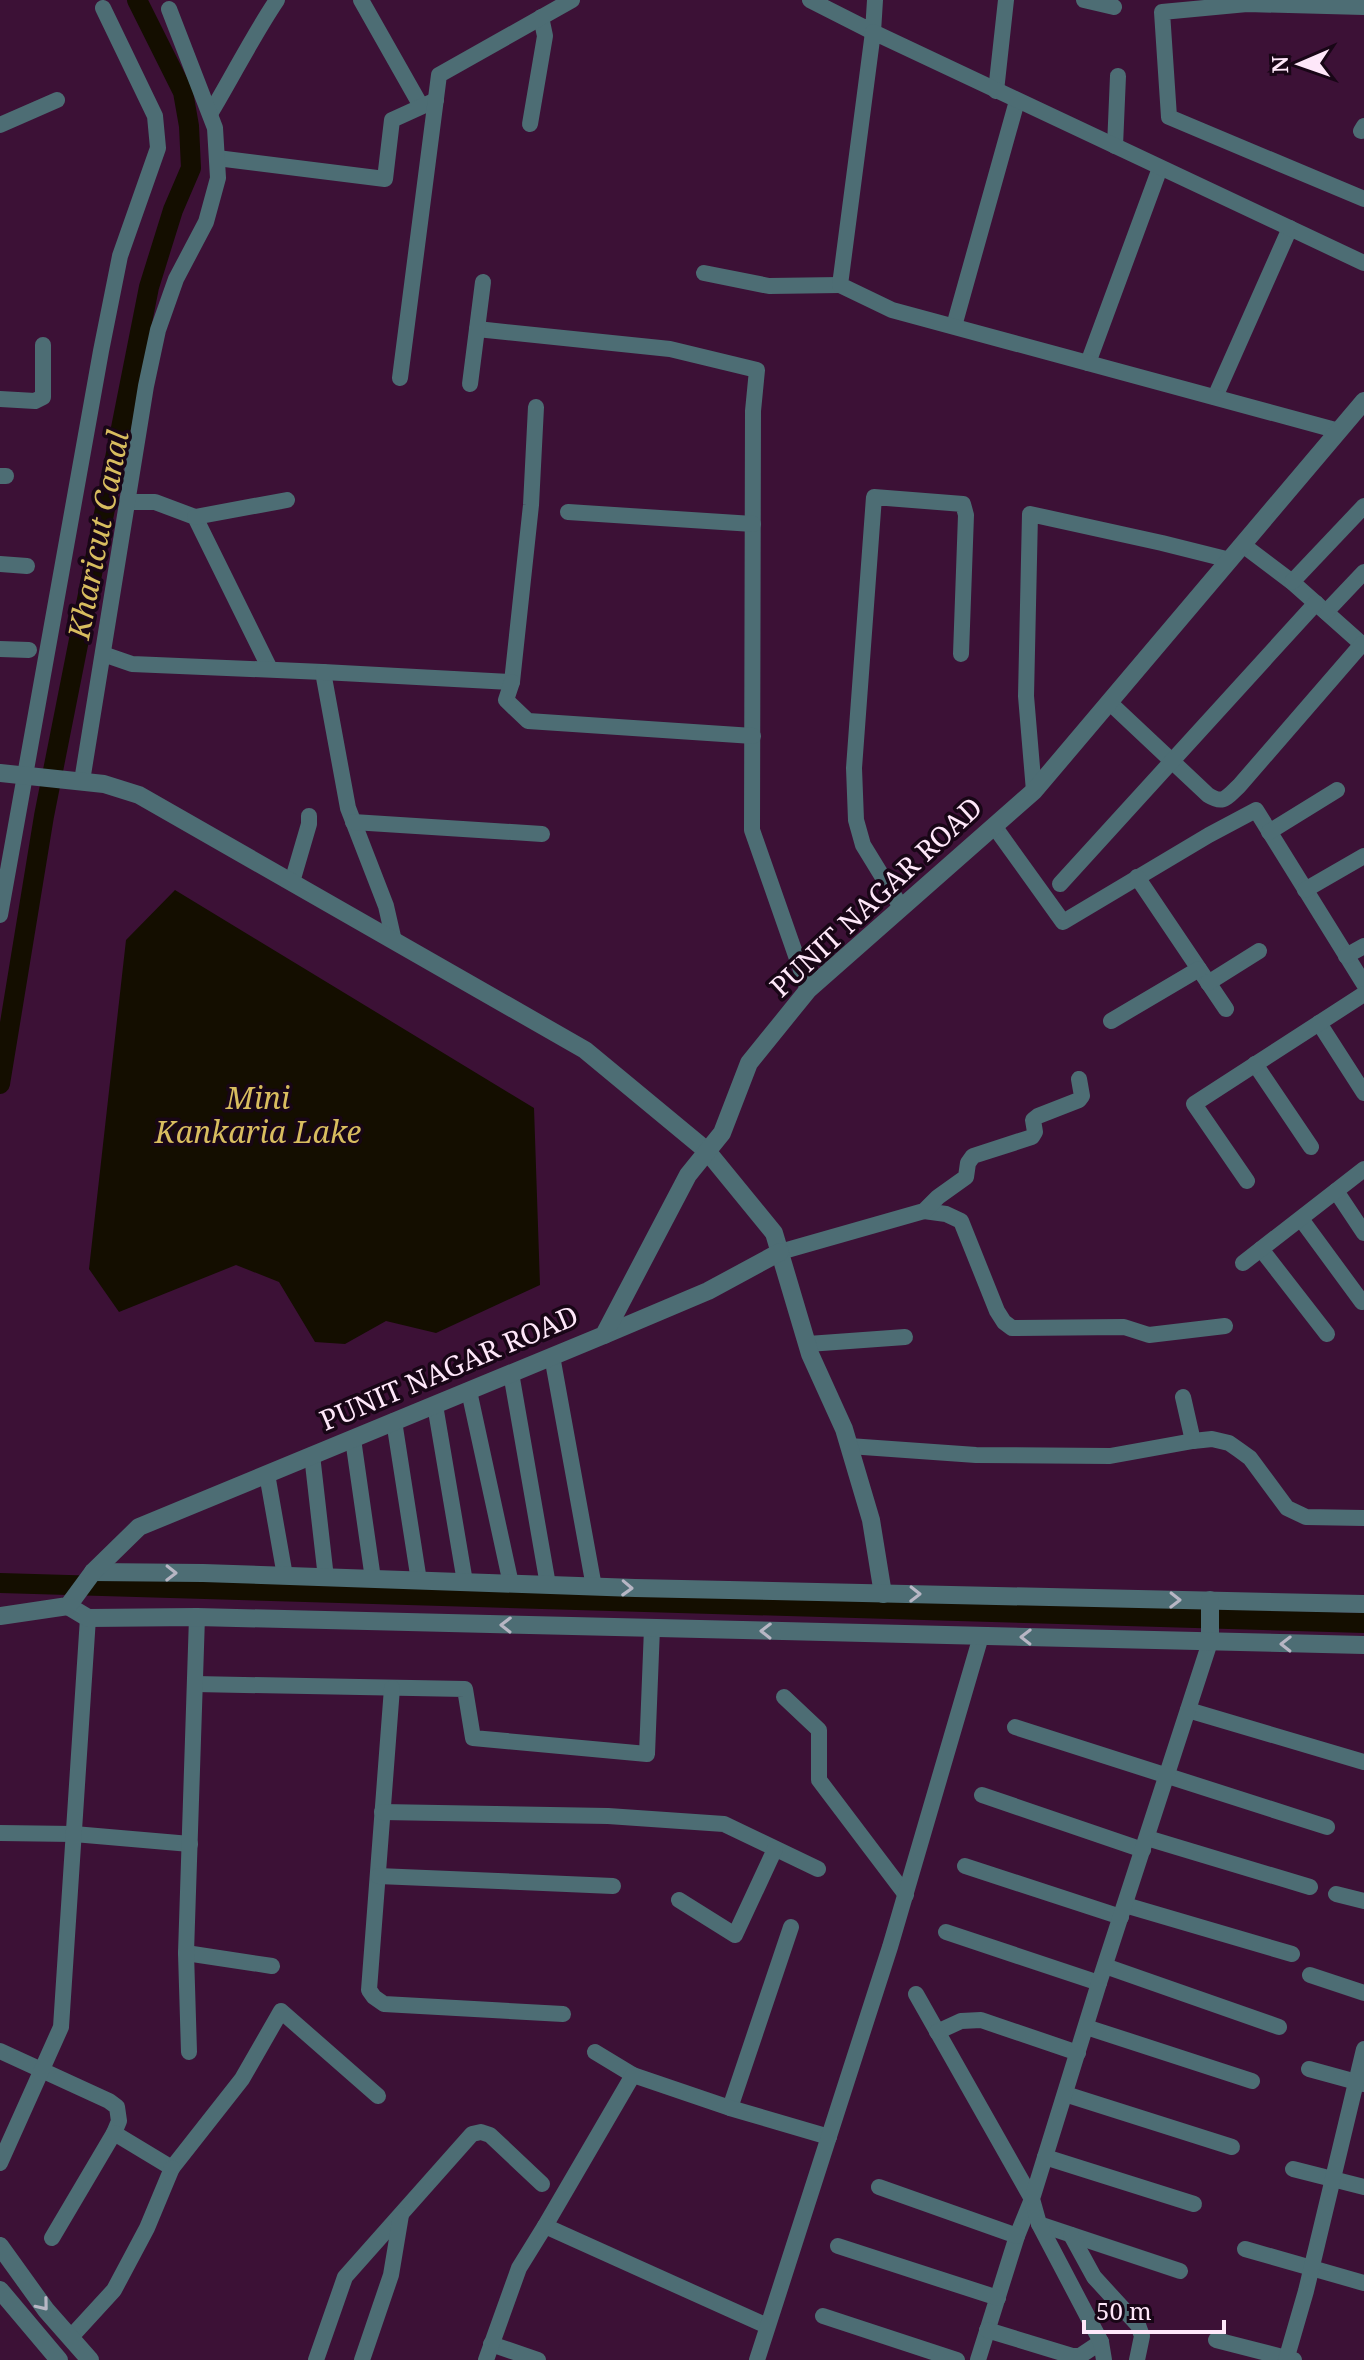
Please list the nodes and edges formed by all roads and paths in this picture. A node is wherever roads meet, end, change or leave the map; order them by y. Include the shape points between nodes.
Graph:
1 (277, 0) edge
2 (361, 0) edge
3 (572, 0) edge
4 (810, 0) edge
5 (875, 0) edge
6 (1006, 0) edge
7 (1084, 0) edge
8 (1341, 2) edge
9 (1161, 6) edge
10 (1114, 7) dead end
11 (1364, 7) edge
12 (103, 8) dead end
13 (169, 9) dead end
14 (541, 17) junction
15 (873, 32) junction
16 (1118, 76) dead end
17 (996, 91) junction
18 (57, 100) dead end
19 (1017, 101) junction
20 (428, 103) junction
21 (210, 114) junction
22 (530, 124) dead end
23 (0, 125) edge
24 (1115, 146) junction
25 (217, 158) junction
26 (1160, 168) junction
27 (1364, 199) edge
28 (1290, 228) junction
29 (1364, 263) edge
30 (704, 273) dead end
31 (483, 282) dead end
32 (840, 285) junction
33 (954, 326) junction
34 (477, 329) junction
35 (43, 345) dead end
36 (1088, 363) junction
37 (400, 378) dead end
38 (470, 384) dead end
39 (1215, 397) junction
40 (0, 399) edge
41 (1364, 401) edge
42 (536, 407) dead end
43 (1339, 431) junction
44 (287, 500) dead end
45 (127, 502) junction
46 (1364, 506) edge
47 (568, 512) dead end
48 (195, 517) junction
49 (753, 524) junction
50 (1243, 545) junction
51 (1230, 560) junction
52 (0, 564) edge
53 (27, 566) dead end
54 (1364, 572) edge
55 (1292, 582) junction
56 (1321, 607) junction
57 (1363, 645) edge
58 (0, 649) edge
59 (29, 650) dead end
60 (103, 654) junction
61 (961, 654) dead end
62 (270, 669) junction
63 (323, 672) junction
64 (512, 682) junction
65 (1109, 702) junction
66 (753, 736) junction
67 (1172, 761) junction
68 (0, 773) edge
69 (30, 775) junction
70 (77, 781) junction
71 (1337, 790) dead end
72 (1034, 791) junction
73 (309, 816) dead end
74 (353, 822) junction
75 (994, 826) junction
76 (1269, 832) junction
77 (542, 834) dead end
78 (1364, 856) edge
79 (1137, 877) junction
80 (292, 882) junction
81 (1060, 884) dead end
82 (1305, 890) junction
83 (901, 907) junction
84 (1, 909) edge
85 (394, 941) junction
86 (1364, 946) edge
87 (1259, 951) dead end
88 (1346, 956) junction
89 (1204, 976) junction
90 (1364, 984) edge
91 (808, 990) junction
92 (1364, 994) edge
93 (1226, 1009) dead end
94 (1111, 1021) dead end
95 (1319, 1023) junction
96 (1255, 1064) junction
97 (1079, 1079) dead end
98 (1364, 1093) edge
99 (1311, 1147) dead end
100 (707, 1151) junction
101 (1364, 1169) edge
102 (1247, 1181) dead end
103 (1336, 1191) junction
104 (924, 1211) junction
105 (1301, 1219) junction
106 (1364, 1233) edge
107 (1261, 1249) junction
108 (780, 1252) junction
109 (1243, 1263) dead end
110 (1362, 1302) edge
111 (1225, 1326) dead end
112 (1327, 1334) dead end
113 (604, 1335) junction
114 (905, 1337) dead end
115 (808, 1344) junction
116 (552, 1356) junction
117 (511, 1373) junction
118 (469, 1391) junction
119 (1183, 1397) dead end
120 (435, 1405) junction
121 (394, 1421) junction
122 (353, 1439) junction
123 (1193, 1441) junction
124 (849, 1446) junction
125 (312, 1455) junction
126 (267, 1474) junction
127 (1364, 1518) edge
128 (93, 1572) junction
129 (285, 1576) junction
130 (326, 1578) junction
131 (373, 1579) junction
132 (419, 1581) junction
133 (465, 1582) junction
134 (511, 1584) junction
135 (548, 1585) junction
136 (594, 1587) junction
137 (883, 1594) junction
138 (1210, 1600) junction
139 (1364, 1604) edge
140 (69, 1606) junction
141 (0, 1616) edge
142 (197, 1617) junction
143 (88, 1618) junction
144 (652, 1628) junction
145 (981, 1636) junction
146 (1210, 1642) junction
147 (1364, 1645) edge
148 (195, 1684) junction
149 (392, 1688) junction
150 (784, 1697) dead end
151 (1188, 1710) junction
152 (1015, 1727) dead end
153 (1364, 1762) edge
154 (1167, 1776) junction
155 (982, 1795) dead end
156 (382, 1812) junction
157 (1327, 1827) dead end
158 (0, 1833) edge
159 (74, 1834) junction
160 (190, 1844) junction
161 (1145, 1844) junction
162 (775, 1849) junction
163 (965, 1866) dead end
164 (818, 1869) dead end
165 (378, 1876) junction
166 (613, 1886) dead end
167 (1310, 1887) dead end
168 (1336, 1894) dead end
169 (906, 1895) junction
170 (679, 1900) dead end
171 (1364, 1901) edge
172 (1123, 1911) junction
173 (791, 1927) dead end
174 (946, 1932) dead end
175 (186, 1953) junction
176 (1292, 1954) dead end
177 (272, 1966) dead end
178 (1105, 1966) junction
179 (1310, 1975) dead end
180 (1099, 1983) junction
181 (1364, 1993) edge
182 (916, 1994) dead end
183 (563, 2014) dead end
184 (1086, 2027) junction
185 (1279, 2027) dead end
186 (937, 2032) junction
187 (1364, 2049) edge
188 (0, 2051) edge
189 (189, 2052) dead end
190 (595, 2052) dead end
191 (1078, 2053) junction
192 (1309, 2069) dead end
193 (41, 2071) junction
194 (633, 2075) junction
195 (1252, 2081) dead end
196 (1360, 2083) edge
197 (1065, 2094) junction
198 (378, 2096) dead end
199 (730, 2108) junction
200 (114, 2133) junction
201 (829, 2137) junction
202 (1232, 2147) dead end
203 (1045, 2157) junction
204 (0, 2163) edge
205 (172, 2168) junction
206 (1293, 2169) dead end
207 (1333, 2178) junction
208 (542, 2184) dead end
209 (879, 2187) dead end
210 (1364, 2187) edge
211 (1032, 2199) junction
212 (1194, 2204) dead end
213 (402, 2213) junction
214 (1039, 2224) junction
215 (545, 2226) junction
216 (1071, 2235) junction
217 (1017, 2236) junction
218 (52, 2238) dead end
219 (0, 2246) edge
220 (838, 2246) dead end
221 (1245, 2249) dead end
222 (1311, 2268) junction
223 (1180, 2271) dead end
224 (1364, 2283) edge
225 (0, 2290) edge
226 (998, 2298) junction
227 (823, 2316) dead end
228 (767, 2326) junction
229 (987, 2330) junction
230 (70, 2338) junction
231 (1216, 2340) dead end
232 (1101, 2342) junction
233 (488, 2352) edge
234 (1289, 2359) edge
235 (59, 2360) edge
236 (90, 2360) edge
237 (316, 2360) edge
238 (362, 2360) edge
239 (538, 2360) edge
240 (757, 2360) edge
241 (957, 2360) edge
242 (978, 2360) edge
243 (1104, 2360) edge
244 (1137, 2360) edge

1 - 21 street
2 - 20 street
3 - 14 street
4 - 15 street
5 - 15 street
6 - 17 street
7 - 10 street
8 - 9 street
8 - 11 street
9 - 27 street via 1169,117
12 - 69 street via 155,116 158,148 120,256
13 - 21 street
14 - 20 street via 439,75
14 - 22 street via 545,36
15 - 17 street
15 - 32 street
16 - 24 street
17 - 19 street
18 - 23 street
19 - 24 street
19 - 33 street
20 - 25 street via 392,120 385,179
20 - 37 street
21 - 25 street
24 - 26 street
25 - 45 street via 218,178 206,222 176,279 158,330
26 - 28 street
26 - 36 street
28 - 29 street
28 - 39 street
30 - 32 street via 769,286
31 - 34 street
32 - 33 street via 892,310
33 - 36 street
34 - 38 street
34 - 49 street via 670,349 757,370
35 - 40 street via 43,397
36 - 39 street
39 - 43 street
41 - 43 street, PUNIT NAGAR ROAD
42 - 64 street
43 - 50 street, PUNIT NAGAR ROAD
44 - 48 street
45 - 48 street via 155,502
45 - 60 street
46 - 55 street
47 - 49 street
48 - 62 street
49 - 66 street
50 - 51 street, PUNIT NAGAR ROAD
50 - 55 street
51 - 65 street, PUNIT NAGAR ROAD
51 - 72 street via 1030,514 1026,696
52 - 53 street
54 - 56 street
55 - 56 street
56 - 57 street
56 - 67 street
57 - 67 street via 1224,800 1208,795
58 - 59 street
60 - 62 street via 132,664
60 - 70 street
61 - 83 street via 963,504 874,497 854,768 856,820 863,845
62 - 63 street
63 - 64 street
63 - 74 street
64 - 66 street via 506,700 528,721
65 - 67 street
65 - 72 street, PUNIT NAGAR ROAD
66 - 91 street via 752,830
67 - 81 street
68 - 69 street
69 - 70 street
69 - 84 street
70 - 80 street via 139,795
71 - 76 street
72 - 75 street, PUNIT NAGAR ROAD
73 - 80 street
74 - 77 street
74 - 85 street
75 - 79 street via 1063,922
75 - 83 street, PUNIT NAGAR ROAD
76 - 79 street via 1256,810
76 - 82 street
78 - 82 street
79 - 89 street
80 - 85 street
82 - 88 street
83 - 91 street, PUNIT NAGAR ROAD
85 - 100 street via 585,1050
86 - 88 street
87 - 89 street
88 - 90 street
89 - 93 street
89 - 94 street
91 - 100 street, PUNIT NAGAR ROAD via 749,1063 722,1133
92 - 95 street
95 - 96 street
95 - 98 street
96 - 99 street
96 - 102 street via 1194,1104
97 - 104 street via 1079,1100 1038,1116 1032,1137 973,1156 966,1177
100 - 108 street via 774,1233
100 - 113 street, PUNIT NAGAR ROAD via 688,1175
101 - 103 street
103 - 105 street
103 - 106 street
104 - 108 street
104 - 111 street via 961,1221 997,1311 1012,1328 1124,1327 1149,1335
105 - 107 street
105 - 110 street
107 - 109 street
107 - 112 street
108 - 113 street via 708,1291
108 - 115 street
113 - 116 street, PUNIT NAGAR ROAD
114 - 115 street
115 - 124 street
116 - 117 street, PUNIT NAGAR ROAD
116 - 136 street
117 - 118 street, PUNIT NAGAR ROAD
117 - 135 street
118 - 120 street, PUNIT NAGAR ROAD
118 - 134 street
119 - 123 street
120 - 121 street, PUNIT NAGAR ROAD
120 - 133 street
121 - 122 street, PUNIT NAGAR ROAD
121 - 132 street
122 - 125 street, PUNIT NAGAR ROAD
122 - 131 street
123 - 124 street via 1110,1456 976,1455
123 - 127 street via 1229,1443 1250,1458 1287,1508 1306,1517
124 - 137 street via 871,1520
125 - 126 street, PUNIT NAGAR ROAD
125 - 130 street
126 - 128 street, PUNIT NAGAR ROAD via 139,1527
126 - 129 street
128 -> 129 street
128 - 140 street, PUNIT NAGAR ROAD
129 - 130 street
130 - 131 street
131 - 132 street
132 - 133 street
133 - 134 street
134 - 135 street
135 - 136 street
136 -> 137 street
137 -> 138 street
138 - 139 street
138 - 146 street
140 - 141 street
140 - 143 street
142 - 143 street
144 -> 142 street
142 - 148 street
143 - 159 street
145 -> 144 street
144 - 149 street via 647,1754 473,1738 465,1689
146 -> 145 street
145 - 169 street
147 -> 146 street
146 - 151 street
148 - 149 street
148 - 160 street
149 - 156 street
150 - 169 street via 819,1730 819,1780
151 - 153 street
151 - 154 street
152 - 154 street
154 - 157 street
154 - 161 street
155 - 161 street
156 - 162 street via 724,1824
156 - 165 street
158 - 159 street
159 - 160 street
159 - 193 street via 61,2027
160 - 175 street
161 - 167 street
161 - 172 street
162 - 164 street
162 - 170 street via 735,1935
163 - 172 street
165 - 166 street
165 - 183 street via 369,1990 374,1997 384,2004
168 - 171 street
169 - 201 street
172 - 176 street
172 - 178 street
173 - 199 street
174 - 180 street
175 - 177 street
175 - 189 street
178 - 180 street
178 - 185 street
179 - 181 street
180 - 184 street
182 - 186 street
184 - 191 street
184 - 195 street
186 - 191 street via 961,2021 981,2020
186 - 211 street
187 - 196 street
188 - 193 street
190 - 194 street
191 - 197 street
192 - 196 street
193 - 200 street via 117,2107
193 - 204 street
194 - 199 street
194 - 215 street
196 - 207 street
197 - 202 street
197 - 203 street
198 - 205 street via 281,2011 242,2079
199 - 201 street
200 - 205 street
200 - 218 street
201 - 228 street
203 - 211 street
203 - 212 street
205 - 230 street via 114,2290
206 - 207 street
207 - 210 street
207 - 222 street
208 - 213 street via 481,2132 472,2134
209 - 217 street
211 - 214 street
211 - 217 street
213 - 237 street via 345,2277
213 - 238 street via 391,2275
214 - 216 street
214 - 232 street
215 - 228 street
215 - 233 street via 519,2268
216 - 223 street
216 - 244 street via 1094,2277 1138,2325 1142,2336
217 - 226 street
219 -> 230 street
220 - 226 street
221 - 222 street
222 - 224 street
222 - 234 street
225 - 235 street
226 - 229 street
227 - 241 street
228 - 240 street
229 - 232 street via 1072,2356
229 - 242 street
230 - 236 street
231 - 234 street
232 - 243 street
233 - 239 street

